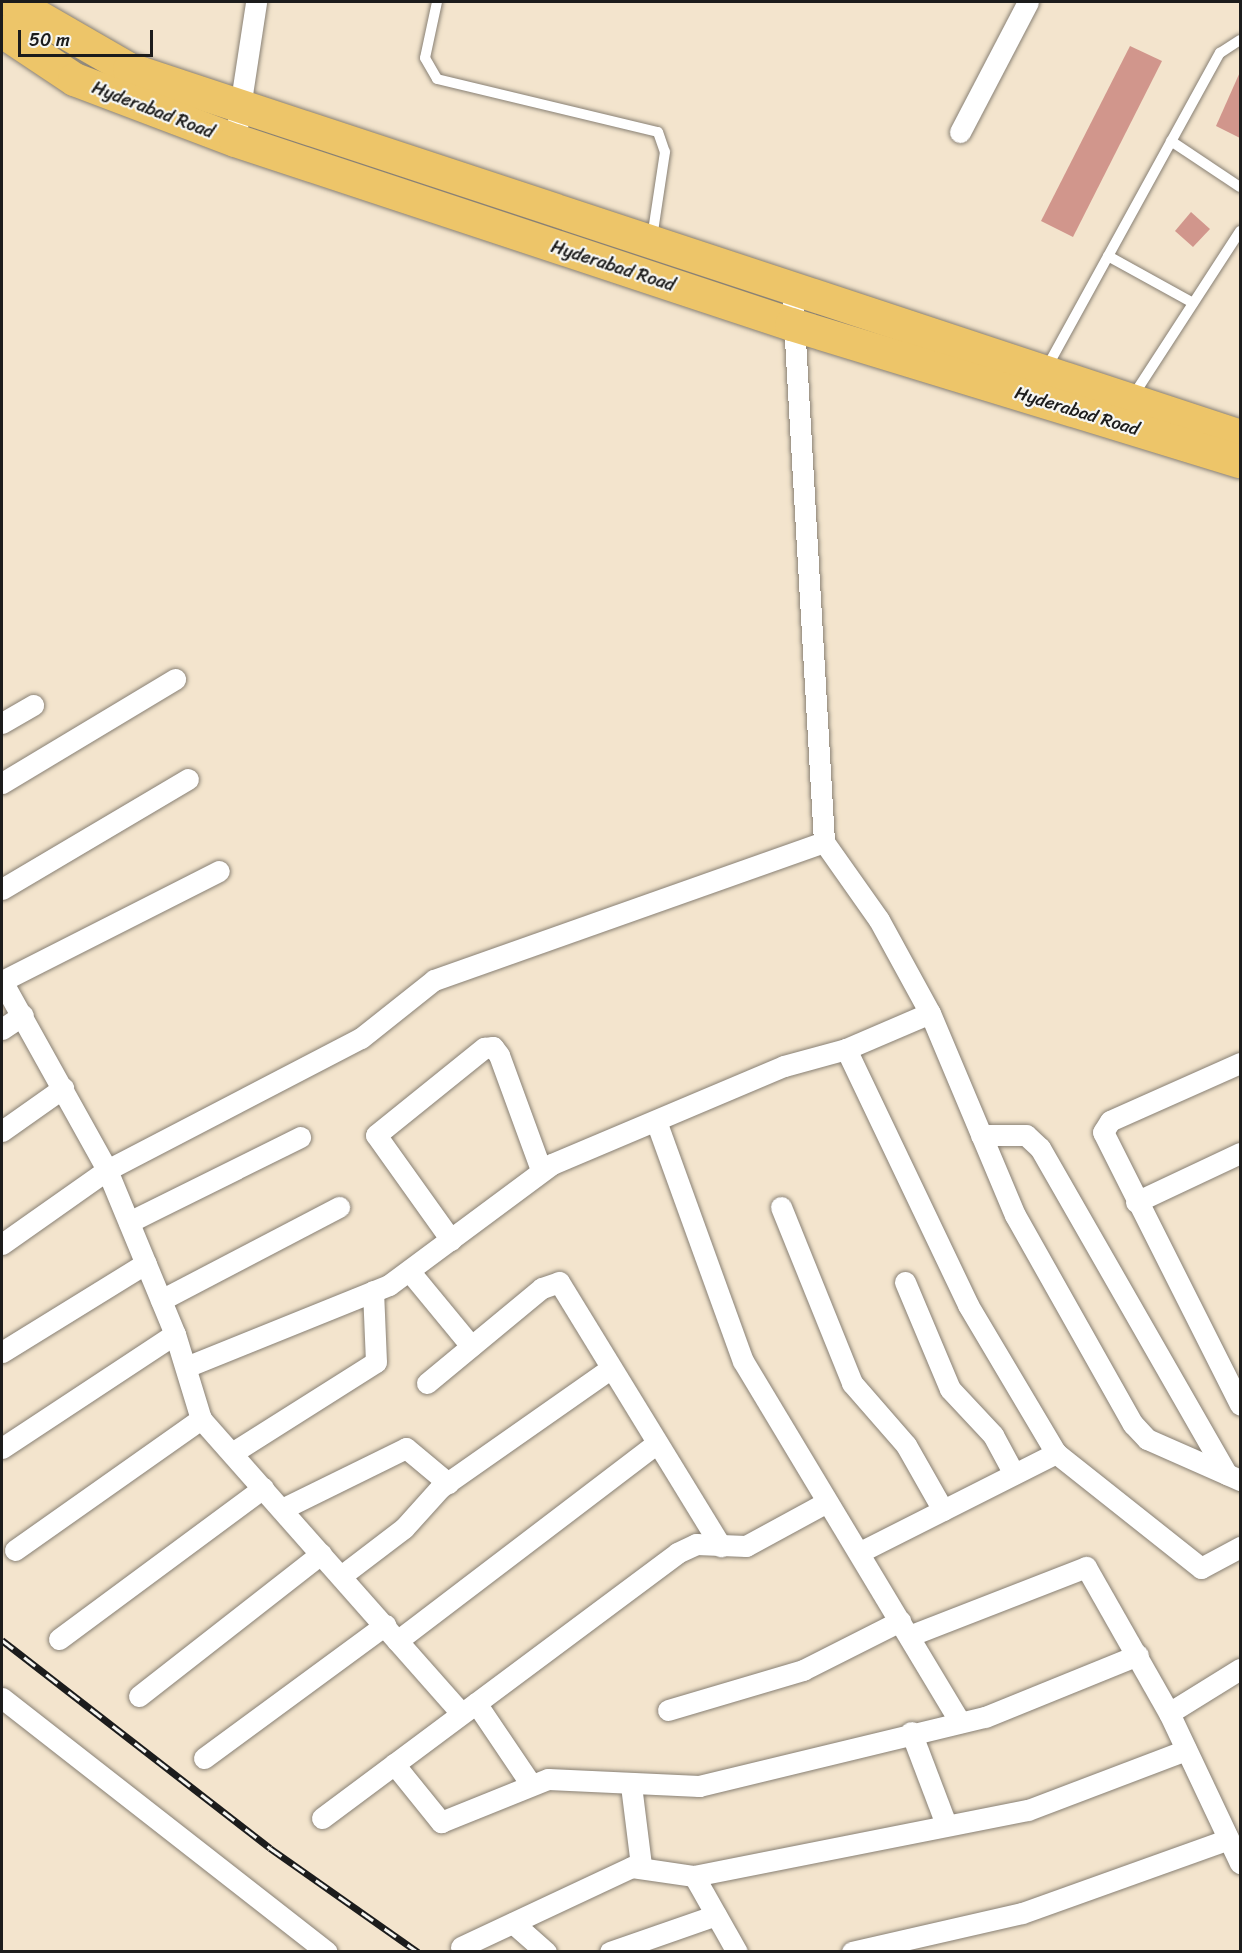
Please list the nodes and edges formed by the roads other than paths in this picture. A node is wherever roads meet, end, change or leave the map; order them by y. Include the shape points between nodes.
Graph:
1 (13, 2) edge
2 (256, 2) edge
3 (437, 2) edge
4 (1028, 2) edge
5 (2, 32) edge
6 (1240, 40) edge
7 (236, 104) junction
8 (960, 132) dead end
9 (235, 140) junction
10 (1171, 141) junction
11 (1240, 187) edge
12 (1240, 231) edge
13 (651, 242) junction
14 (1108, 256) junction
15 (792, 288) junction
16 (1192, 303) junction
17 (791, 324) junction
18 (1045, 370) junction
19 (1131, 399) junction
20 (1240, 436) edge
21 (1240, 461) edge
22 (175, 679) dead end
23 (33, 705) dead end
24 (2, 723) edge
25 (188, 778) dead end
26 (2, 783) edge
27 (824, 842) junction
28 (219, 871) dead end
29 (2, 889) edge
30 (2, 981) edge
31 (930, 1013) junction
32 (23, 1015) junction
33 (2, 1029) edge
34 (846, 1048) junction
35 (1240, 1063) edge
36 (63, 1088) junction
37 (656, 1121) junction
38 (2, 1131) edge
39 (981, 1135) junction
40 (300, 1137) dead end
41 (1240, 1153) edge
42 (107, 1170) junction
43 (542, 1170) junction
44 (1136, 1202) junction
45 (339, 1207) dead end
46 (781, 1207) dead end
47 (129, 1222) junction
48 (451, 1240) junction
49 (2, 1244) edge
50 (146, 1263) junction
51 (410, 1272) junction
52 (905, 1282) dead end
53 (373, 1291) junction
54 (161, 1300) junction
55 (175, 1334) junction
56 (471, 1346) junction
57 (2, 1352) edge
58 (186, 1367) junction
59 (610, 1369) junction
60 (427, 1383) dead end
61 (1240, 1404) edge
62 (201, 1419) junction
63 (657, 1443) junction
64 (2, 1448) edge
65 (232, 1453) junction
66 (1056, 1453) junction
67 (1014, 1474) junction
68 (1234, 1477) edge
69 (448, 1483) junction
70 (263, 1488) junction
71 (825, 1503) junction
72 (282, 1509) junction
73 (943, 1510) junction
74 (721, 1546) junction
75 (1240, 1547) edge
76 (15, 1550) dead end
77 (860, 1552) junction
78 (321, 1554) junction
79 (341, 1576) junction
80 (905, 1628) junction
81 (391, 1633) junction
82 (59, 1638) dead end
83 (1138, 1655) junction
84 (1240, 1670) edge
85 (139, 1696) dead end
86 (2, 1698) edge
87 (468, 1708) junction
88 (668, 1710) dead end
89 (1169, 1713) junction
90 (960, 1722) junction
91 (911, 1732) junction
92 (1186, 1750) junction
93 (204, 1758) dead end
94 (394, 1764) junction
95 (530, 1783) junction
96 (631, 1785) junction
97 (322, 1818) dead end
98 (946, 1824) junction
99 (1226, 1840) junction
100 (1240, 1863) edge
101 (641, 1865) junction
102 (694, 1876) junction
103 (716, 1915) junction
104 (513, 1923) junction
105 (461, 1947) dead end
106 (327, 1952) edge
107 (546, 1952) edge
108 (610, 1952) edge
109 (737, 1952) edge
110 (852, 1952) edge

1 - 7 main road, Hyderabad Road via 129,69
2 - 7 street
3 - 13 lane via 425,58 437,79 658,132 665,152
4 - 8 street
5 - 9 main road, Hyderabad Road via 74,79
6 - 10 lane via 1220,53
7 - 9 street
7 - 13 main road, Hyderabad Road
9 - 17 main road, Hyderabad Road
10 - 11 lane
10 - 14 lane
12 - 16 lane
13 - 15 main road, Hyderabad Road
14 - 16 lane
14 - 18 lane
15 - 17 street
15 - 18 main road, Hyderabad Road
16 - 19 lane
17 - 21 main road, Hyderabad Road
17 - 27 street
18 - 19 main road, Hyderabad Road
19 - 20 main road, Hyderabad Road
22 - 26 street
23 - 24 street
25 - 29 street
27 - 31 street via 879,920
27 - 42 street via 434,980 361,1038
28 - 30 street
30 - 32 street
31 - 34 street
31 - 39 street
32 - 33 street
32 - 36 street
34 - 37 street via 783,1066
34 - 66 street via 968,1305
35 - 44 street via 1104,1127 1107,1145
36 - 38 street
36 - 42 street
37 - 43 street
37 - 71 street via 739,1351
39 - 68 street via 1015,1215 1133,1424 1147,1439
39 - 68 street via 1026,1135 1040,1148
40 - 47 street
41 - 44 street
42 - 47 street
42 - 49 street
43 - 48 street
43 - 48 street via 500,1055 493,1047 484,1048 376,1135
44 - 61 street
45 - 54 street
46 - 73 street via 852,1383 906,1445
47 - 50 street
48 - 51 street
50 - 54 street
50 - 57 street
51 - 53 street
51 - 56 street
52 - 67 street via 950,1389 993,1436
53 - 58 street
53 - 65 street via 376,1362
54 - 55 street
55 - 58 street
55 - 64 street
56 - 59 street via 554,1281 563,1287
56 - 60 street
58 - 62 street
59 - 63 street
59 - 69 street
62 - 65 street
62 - 76 street
63 - 74 street
63 - 81 street
65 - 70 street
66 - 67 street
66 - 75 street via 1201,1568
67 - 73 street
69 - 72 street via 406,1448
69 - 79 street via 404,1528
70 - 72 street
70 - 82 street
71 - 74 street via 746,1546
71 - 77 street
72 - 78 street
73 - 77 street
74 - 87 street via 696,1544 677,1553
77 - 80 street
78 - 79 street
78 - 85 street
79 - 81 street
80 - 83 street via 1086,1567
80 - 88 street via 809,1668
80 - 90 street
81 - 87 street
81 - 93 street
83 - 89 street
83 - 90 street
84 - 89 street
86 - 106 street
87 - 94 street
87 - 95 street
89 - 92 street
90 - 91 street
91 - 96 street via 699,1786
91 - 98 street
92 - 98 street via 1028,1810
92 - 99 street
94 - 95 street via 441,1822
94 - 97 street
95 - 96 street via 562,1778
96 - 101 street
98 - 102 street
99 - 100 street
99 - 110 street via 1022,1913
101 - 102 street
101 - 104 street
102 - 103 street
103 - 108 street
103 - 109 street
104 - 105 street
104 - 107 street

